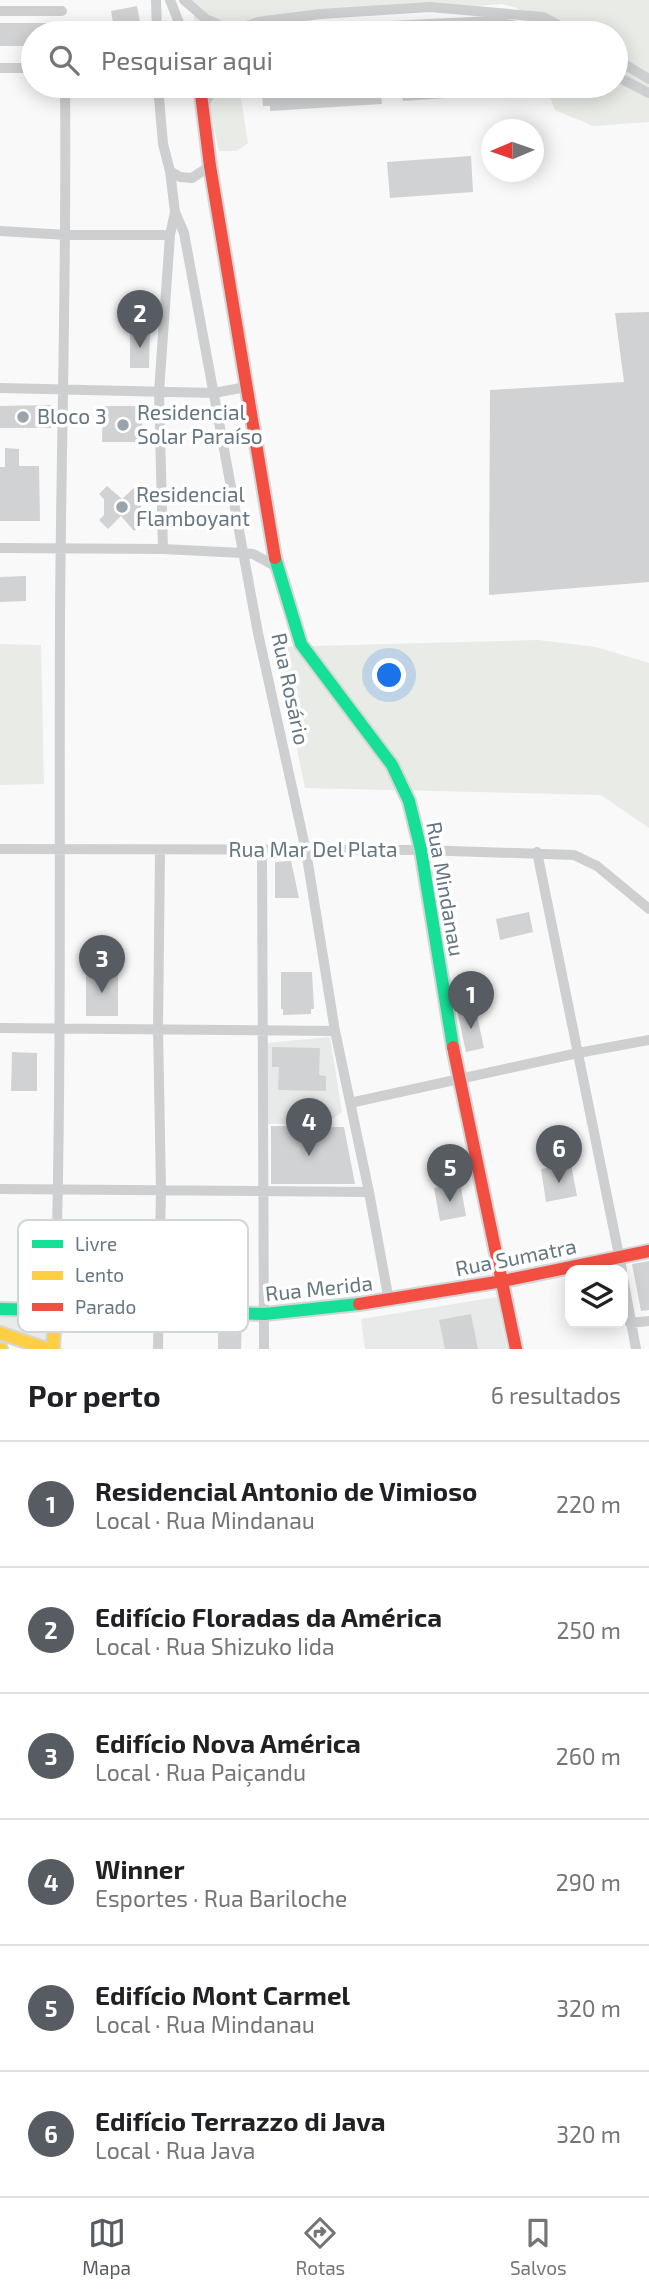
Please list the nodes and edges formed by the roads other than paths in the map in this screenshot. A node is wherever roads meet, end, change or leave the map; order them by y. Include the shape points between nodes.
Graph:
1 (156, 0) edge
2 (170, 0) edge
3 (184, 0) edge
4 (0, 11) edge
5 (62, 11) dead end
6 (157, 21) edge
7 (178, 21) edge
8 (210, 21) edge
9 (266, 21) edge
10 (550, 21) edge
11 (628, 66) edge
12 (0, 68) edge
13 (21, 68) edge
14 (649, 79) edge
15 (628, 82) edge
16 (649, 93) edge
17 (65, 98) edge
18 (159, 98) edge
19 (202, 98) edge
20 (208, 98) edge
21 (203, 106) junction
22 (210, 166) junction
23 (170, 171) junction
24 (175, 212) junction
25 (0, 231) edge
26 (67, 235) junction
27 (170, 235) junction
28 (246, 387) junction
29 (0, 388) edge
30 (63, 388) junction
31 (159, 392) junction
32 (214, 393) junction
33 (0, 548) edge
34 (163, 549) junction
35 (61, 550) junction
36 (243, 552) junction
37 (277, 567) junction
38 (0, 849) edge
39 (59, 850) junction
40 (160, 850) junction
41 (262, 850) junction
42 (421, 850) junction
43 (306, 851) junction
44 (537, 852) junction
45 (649, 909) edge
46 (0, 1028) edge
47 (59, 1029) junction
48 (158, 1029) junction
49 (262, 1030) junction
50 (335, 1031) junction
51 (649, 1040) edge
52 (578, 1053) junction
53 (458, 1080) junction
54 (350, 1103) junction
55 (0, 1189) edge
56 (161, 1190) junction
57 (59, 1191) junction
58 (262, 1192) junction
59 (369, 1192) junction
60 (58, 1220) edge
61 (161, 1220) edge
62 (649, 1251) edge
63 (620, 1264) edge
64 (503, 1281) junction
65 (389, 1301) junction
66 (0, 1309) edge
67 (18, 1309) edge
68 (628, 1311) edge
69 (248, 1314) edge
70 (265, 1314) junction
71 (649, 1321) edge
72 (630, 1324) junction
73 (0, 1333) edge
74 (47, 1349) edge
75 (264, 1349) edge
76 (516, 1349) edge
77 (636, 1349) edge

1 - 6 street
2 - 7 street
3 - 8 street
4 - 5 street
9 - 10 street via 430,7
11 - 14 street
12 - 13 street
15 - 16 street
17 - 26 street
18 - 23 street, Rua Rosário
19 - 21 street
20 - 21 street
21 - 22 street
22 - 23 street via 192,178
22 - 28 street, Rua Mindanau
23 - 24 street, Rua Rosário
24 - 27 street
24 - 32 street, Rua Rosário via 184,233
25 - 26 street
26 - 27 street
26 - 30 street
27 - 31 street
28 - 32 street
28 - 37 street, Rua Mindanau
29 - 30 street
30 - 31 street
30 - 35 street
31 - 32 street
31 - 34 street
32 - 36 street, Rua Rosário
33 - 35 street
34 - 35 street
34 - 36 street
35 - 39 street
36 - 37 street
36 - 43 street, Rua Rosário
37 - 42 street, Rua Mindanau via 297,636 392,765 409,801
38 - 39 street, Rua Mar Del Plata
39 - 40 street, Rua Mar Del Plata
39 - 47 street
40 - 41 street, Rua Mar Del Plata
40 - 48 street
41 - 43 street, Rua Mar Del Plata
41 - 49 street
42 - 43 street, Rua Mar Del Plata
42 - 44 street, Rua Mar Del Plata
42 - 53 street, Rua Mindanau
43 - 50 street, Rua Rosário
44 - 45 street, Rua Mar Del Plata via 574,855 597,866
44 - 52 street
46 - 47 street
47 - 48 street
47 - 57 street
48 - 49 street
48 - 56 street
49 - 50 street
49 - 58 street
50 - 54 street, Rua Rosário
51 - 52 street
52 - 53 street
52 - 63 street
53 - 54 street
53 - 64 street, Rua Mindanau
54 - 59 street, Rua Rosário
55 - 57 street
56 - 57 street
56 - 58 street
56 - 61 street
57 - 60 street
58 - 59 street
58 - 70 street
59 - 65 street, Rua Rosário
62 - 63 street, Rua Sumatra
63 - 64 street, Rua Sumatra
64 - 65 street, Rua Sumatra
64 - 76 street, Rua Mindanau
65 - 70 street, Rua Merida
66 - 67 street, Rua Merida
68 - 72 street
69 - 70 street, Rua Merida
70 - 75 street
71 - 72 street
72 - 77 street
73 - 74 street

